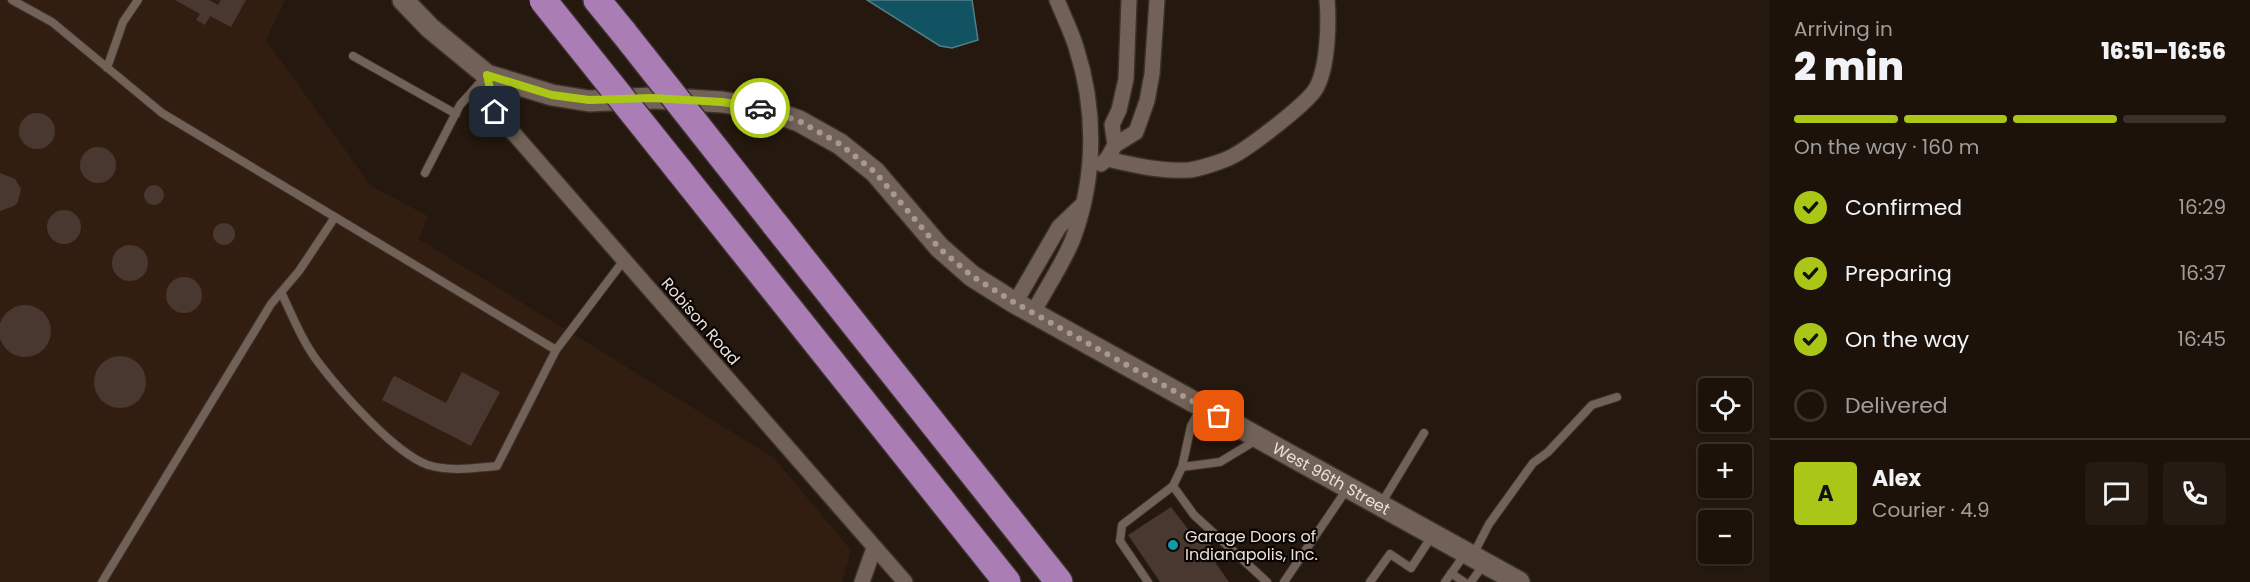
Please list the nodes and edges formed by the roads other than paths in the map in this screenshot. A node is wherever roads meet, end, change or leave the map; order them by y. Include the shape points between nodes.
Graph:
1 (12, 0) edge
2 (138, 0) edge
3 (403, 0) edge
4 (543, 0) edge
5 (597, 0) edge
6 (1057, 0) edge
7 (1129, 0) edge
8 (1157, 0) edge
9 (1328, 0) edge
10 (353, 56) dead end
11 (107, 68) junction
12 (487, 75) junction
13 (456, 114) junction
14 (1111, 152) junction
15 (1090, 171) junction
16 (425, 173) dead end
17 (335, 217) junction
18 (624, 260) junction
19 (281, 292) junction
20 (1024, 308) junction
21 (556, 350) junction
22 (1617, 397) dead end
23 (1201, 406) junction
24 (1424, 433) dead end
25 (1259, 438) junction
26 (1182, 467) junction
27 (1173, 486) junction
28 (1348, 487) junction
29 (1381, 505) junction
30 (1433, 534) junction
31 (874, 548) junction
32 (1474, 557) junction
33 (1451, 573) junction
34 (102, 582) edge
35 (862, 582) edge
36 (905, 582) edge
37 (1007, 582) edge
38 (1059, 582) edge
39 (1148, 582) edge
40 (1267, 582) edge
41 (1284, 582) edge
42 (1370, 582) edge
43 (1445, 582) edge
44 (1464, 582) edge
45 (1471, 582) edge
46 (1519, 582) edge

1 - 11 lane via 52,22
2 - 11 lane via 123,22
3 - 12 street, West 96th Street
4 - 37 highway, bridge
5 - 38 highway, bridge
6 - 15 street via 1085,80 1091,131
7 - 14 street via 1126,79 1112,125
8 - 14 street via 1147,100 1136,132
9 - 14 street via 1323,67 1315,90 1232,157 1191,170 1151,168
10 - 13 lane
11 - 17 lane via 162,113
12 - 13 lane
12 - 18 street, Robison Road via 495,112
12 - 20 street, West 96th Street via 552,95 589,100 722,102 765,109 799,121 840,144 875,172 939,248 972,276
13 - 16 lane
14 - 15 street
15 - 20 street via 1074,237
17 - 19 lane
17 - 21 lane
18 - 21 lane
18 - 31 street, Robison Road
19 - 21 lane via 317,361 378,430 428,465 459,470 497,466
19 - 34 lane
20 - 23 street, West 96th Street
22 - 32 lane via 1592,405 1533,463 1489,524
23 - 25 street, West 96th Street
23 - 26 lane via 1191,426
24 - 29 lane
25 - 26 lane via 1220,462
25 - 28 street, West 96th Street
26 - 27 lane
27 - 39 lane via 1122,525 1120,541
27 - 40 lane via 1194,515
28 - 29 street, West 96th Street
28 - 41 lane
29 - 30 street, West 96th Street
30 - 32 street, West 96th Street
30 - 42 lane via 1411,568 1390,554
31 - 35 street
31 - 36 street, Robison Road
32 - 33 lane
32 - 45 lane
32 - 46 street, West 96th Street
33 - 43 lane
33 - 44 lane

